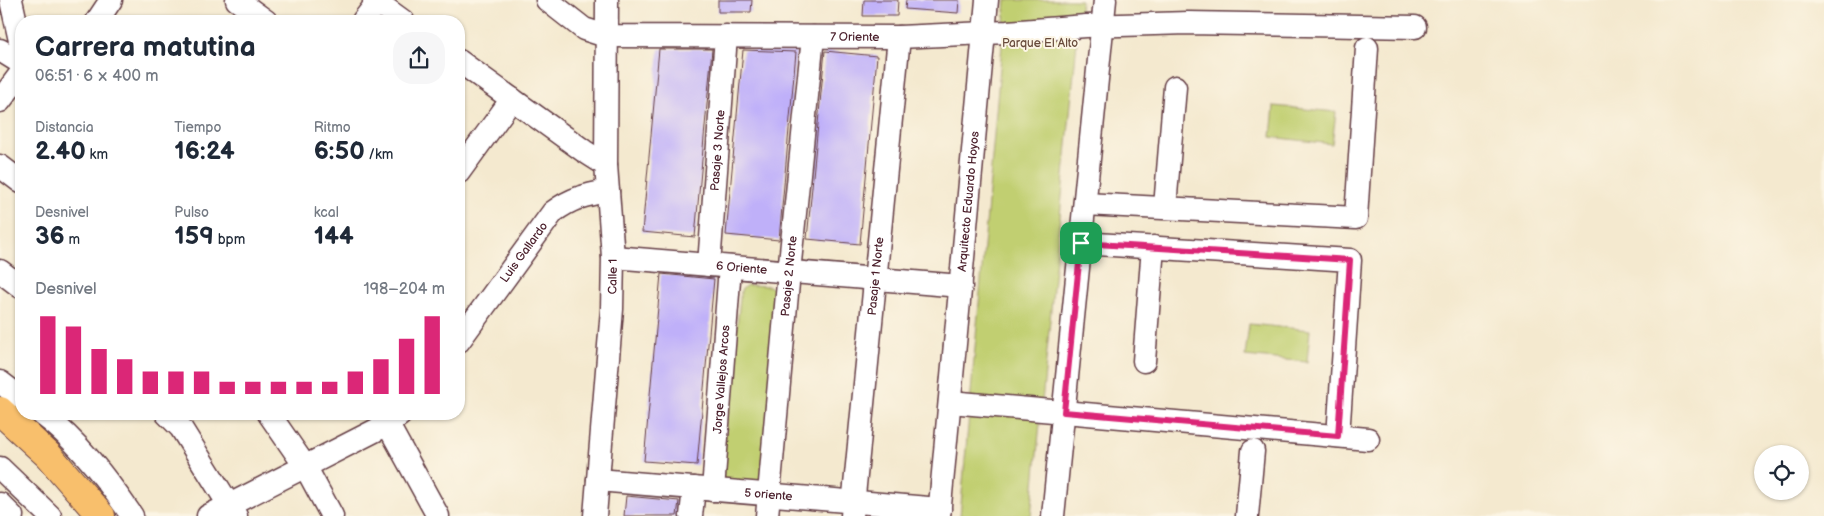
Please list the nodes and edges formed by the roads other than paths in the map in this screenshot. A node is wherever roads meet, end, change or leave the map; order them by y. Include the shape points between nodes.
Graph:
1 (11, 0) edge
2 (111, 0) edge
3 (237, 0) edge
4 (547, 0) edge
5 (607, 0) edge
6 (988, 0) edge
7 (1105, 0) edge
8 (377, 1) edge
9 (100, 15) edge
10 (258, 15) edge
11 (367, 15) edge
12 (395, 15) edge
13 (15, 18) edge
14 (1103, 26) junction
15 (1415, 27) dead end
16 (985, 34) junction
17 (606, 36) junction
18 (726, 36) junction
19 (813, 36) junction
20 (899, 37) junction
21 (1367, 48) dead end
22 (0, 50) edge
23 (15, 60) edge
24 (465, 65) edge
25 (15, 81) edge
26 (1175, 87) dead end
27 (512, 100) junction
28 (0, 101) edge
29 (465, 164) edge
30 (606, 165) junction
31 (0, 166) edge
32 (15, 177) edge
33 (608, 191) junction
34 (1085, 204) junction
35 (1165, 207) junction
36 (1081, 243) junction
37 (1153, 247) junction
38 (612, 257) junction
39 (719, 266) junction
40 (0, 271) edge
41 (789, 272) junction
42 (875, 279) junction
43 (15, 282) edge
44 (961, 286) junction
45 (465, 333) edge
46 (1144, 361) dead end
47 (0, 382) edge
48 (15, 393) edge
49 (950, 402) junction
50 (0, 411) edge
51 (1064, 412) junction
52 (51, 420) edge
53 (173, 420) edge
54 (273, 420) edge
55 (385, 420) edge
56 (391, 420) edge
57 (0, 435) edge
58 (1338, 436) junction
59 (1368, 439) dead end
60 (1253, 451) dead end
61 (305, 466) junction
62 (0, 468) edge
63 (598, 480) junction
64 (704, 489) junction
65 (0, 504) edge
66 (768, 505) edge
67 (852, 509) edge
68 (233, 510) edge
69 (939, 512) edge
70 (12, 516) edge
71 (50, 516) edge
72 (78, 516) edge
73 (101, 516) edge
74 (132, 516) edge
75 (208, 516) edge
76 (332, 516) edge
77 (438, 516) edge
78 (595, 516) edge
79 (691, 516) edge
80 (1053, 516) edge
81 (1247, 516) edge

1 - 13 street
2 - 9 street
3 - 10 street
4 - 17 street, 7 Oriente via 584,29
5 - 17 street, Calle 1
6 - 16 street, Arquitecto Eduardo Hoyos
7 - 14 street
8 - 11 street
8 - 12 street
14 - 15 street, 7 Oriente via 1188,23
14 - 16 street, 7 Oriente
14 - 34 street
16 - 20 street, 7 Oriente
16 - 44 street, Arquitecto Eduardo Hoyos
17 - 18 street, 7 Oriente
17 - 30 street, Calle 1
18 - 19 street, 7 Oriente
18 - 39 street, Pasaje 3 Norte
19 - 20 street, 7 Oriente
19 - 41 street, Pasaje 2 Norte
20 - 42 street, Pasaje 1 Norte
21 - 35 street via 1356,218
22 - 23 street
24 - 27 street
25 - 28 street
26 - 35 street
27 - 29 street
27 - 30 street
30 - 33 street, Calle 1
31 - 32 street
33 - 38 street, Calle 1
33 - 45 street, Luis Gallardo via 583,195 553,212
34 - 35 street
34 - 36 street
36 - 37 street
36 - 51 street
37 - 46 street
37 - 58 street via 1350,260
38 - 39 street, 6 Oriente
38 - 63 street, Calle 1 via 612,309
39 - 41 street, 6 Oriente
39 - 64 street, Jorge Vallejos Arcos
40 - 43 street
41 - 42 street, 6 Oriente
41 - 66 street, Pasaje 2 Norte
42 - 44 street, 6 Oriente
42 - 67 street, Pasaje 1 Norte
44 - 49 street, Arquitecto Eduardo Hoyos
47 - 48 street
49 - 51 street
49 - 69 street, Arquitecto Eduardo Hoyos
50 - 73 main road via 48,455
51 - 58 street
51 - 80 street
52 - 74 street via 62,428
53 - 68 street
54 - 61 street
55 - 61 street
56 - 77 street
57 - 72 main road via 24,456
58 - 59 street
60 - 81 street
61 - 68 street
61 - 76 street
62 - 71 street
63 - 64 street, 5 oriente
63 - 78 street, Calle 1
64 - 66 street, 5 oriente
64 - 79 street
65 - 70 street
66 - 67 street, 5 oriente
67 - 69 street, 5 oriente
68 - 75 street

